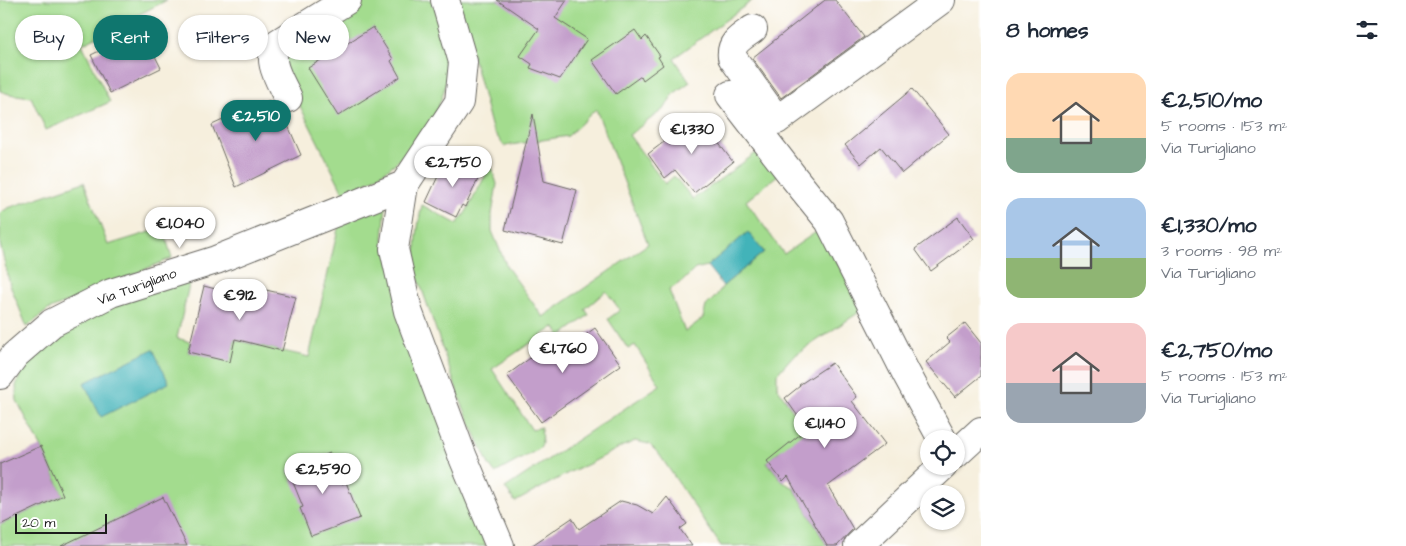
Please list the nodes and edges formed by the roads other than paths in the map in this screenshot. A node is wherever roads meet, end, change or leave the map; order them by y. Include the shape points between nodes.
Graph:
1 (347, 0) edge
2 (445, 0) edge
3 (941, 0) edge
4 (753, 29) dead end
5 (730, 95) dead end
6 (288, 98) dead end
7 (404, 185) junction
8 (0, 375) edge
9 (937, 430) edge
10 (981, 431) edge
11 (965, 446) edge
12 (933, 475) edge
13 (500, 546) edge
14 (858, 546) edge

1 - 6 street via 278,42 273,49 274,68
2 - 7 street via 462,62 459,102
3 - 4 street via 777,120 732,57 731,50 736,41
5 - 9 street via 829,221
7 - 8 street, Via Turigliano via 216,260 110,293 52,324 15,355
7 - 13 street via 394,248 408,311
10 - 11 street
12 - 14 street

